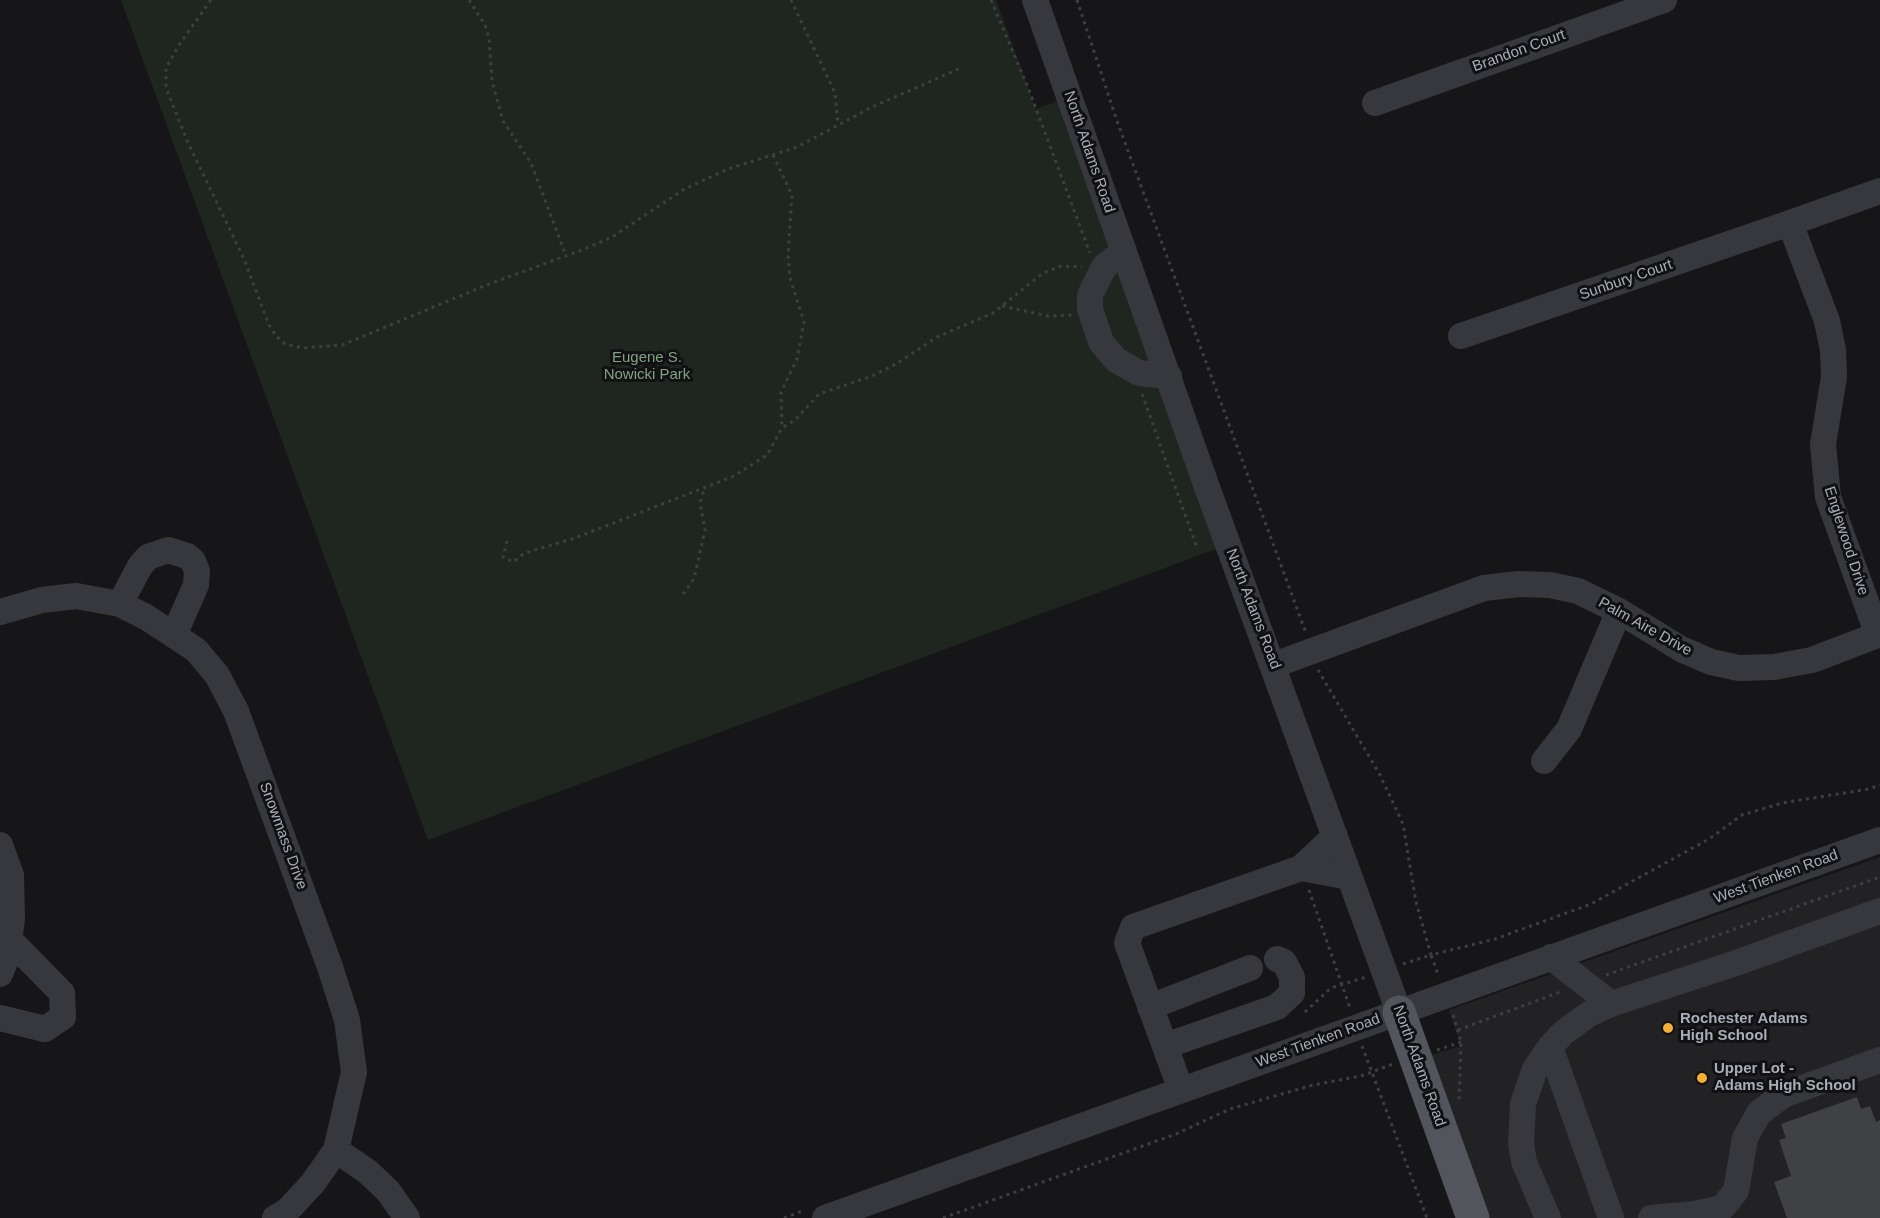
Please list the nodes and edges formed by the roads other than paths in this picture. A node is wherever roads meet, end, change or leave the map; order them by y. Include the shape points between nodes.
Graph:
1 (1035, 0) edge
2 (1664, 0) edge
3 (1375, 103) dead end
4 (1880, 191) edge
5 (1790, 223) junction
6 (1124, 251) junction
7 (1461, 336) dead end
8 (1169, 376) junction
9 (120, 604) junction
10 (1619, 610) junction
11 (0, 612) edge
12 (174, 635) junction
13 (1879, 635) edge
14 (1274, 665) junction
15 (1544, 761) dead end
16 (1335, 836) junction
17 (1880, 840) edge
18 (0, 845) edge
19 (1300, 868) junction
20 (1349, 877) junction
21 (1877, 920) edge
22 (9, 939) junction
23 (1551, 957) junction
24 (1277, 959) dead end
25 (1250, 968) dead end
26 (0, 974) edge
27 (1611, 1004) junction
28 (1150, 1007) junction
29 (1400, 1012) junction
30 (0, 1018) edge
31 (1165, 1046) junction
32 (1550, 1047) junction
33 (1880, 1060) edge
34 (1181, 1090) junction
35 (336, 1150) junction
36 (275, 1218) edge
37 (407, 1218) edge
38 (825, 1218) edge
39 (1473, 1218) edge
40 (1548, 1218) edge
41 (1611, 1218) edge
42 (1651, 1218) edge

1 - 6 street, North Adams Road
2 - 3 street, Brandon Court
4 - 5 street
5 - 7 street, Sunbury Court
5 - 13 street, Englewood Drive via 1827,321 1833,350 1834,377 1823,444 1828,497
6 - 8 street, North Adams Road
6 - 8 street via 1104,267 1090,295 1090,309 1101,342 1116,360 1139,373
8 - 14 street, North Adams Road
9 - 11 street, Snowmass Drive via 76,596 42,600
9 - 12 street, Snowmass Drive
9 - 12 street via 148,557 168,550 187,556 198,571 196,585
10 - 13 street, Palm Aire Drive via 1681,649 1711,662 1739,668 1812,660
10 - 14 street, Palm Aire Drive via 1578,591 1550,585 1484,588
10 - 15 street via 1569,729
12 - 35 street, Snowmass Drive via 196,650 217,675 236,711 347,1020 354,1072
14 - 16 street, North Adams Road
16 - 19 street
16 - 20 street, North Adams Road
17 - 23 street, West Tienken Road
18 - 22 street via 11,874
19 - 20 street
19 - 28 street via 1133,927 1127,943
20 - 29 street, North Adams Road
21 - 27 street
22 - 26 street
22 - 30 street via 62,993 63,1017 45,1029
23 - 27 street
23 - 29 street, West Tienken Road
24 - 31 street via 1284,962 1292,977 1292,993 1276,1006
25 - 28 street
27 - 32 street via 1576,1022
28 - 31 street
29 - 34 street, West Tienken Road
29 - 39 main road, North Adams Road
31 - 34 street
32 - 40 street via 1526,1088 1521,1126 1524,1162
32 - 41 street
33 - 42 street via 1783,1095 1759,1113 1745,1138 1736,1191 1722,1208
34 - 38 street, West Tienken Road
35 - 36 street, Snowmass Drive via 313,1183
35 - 37 street via 388,1191

